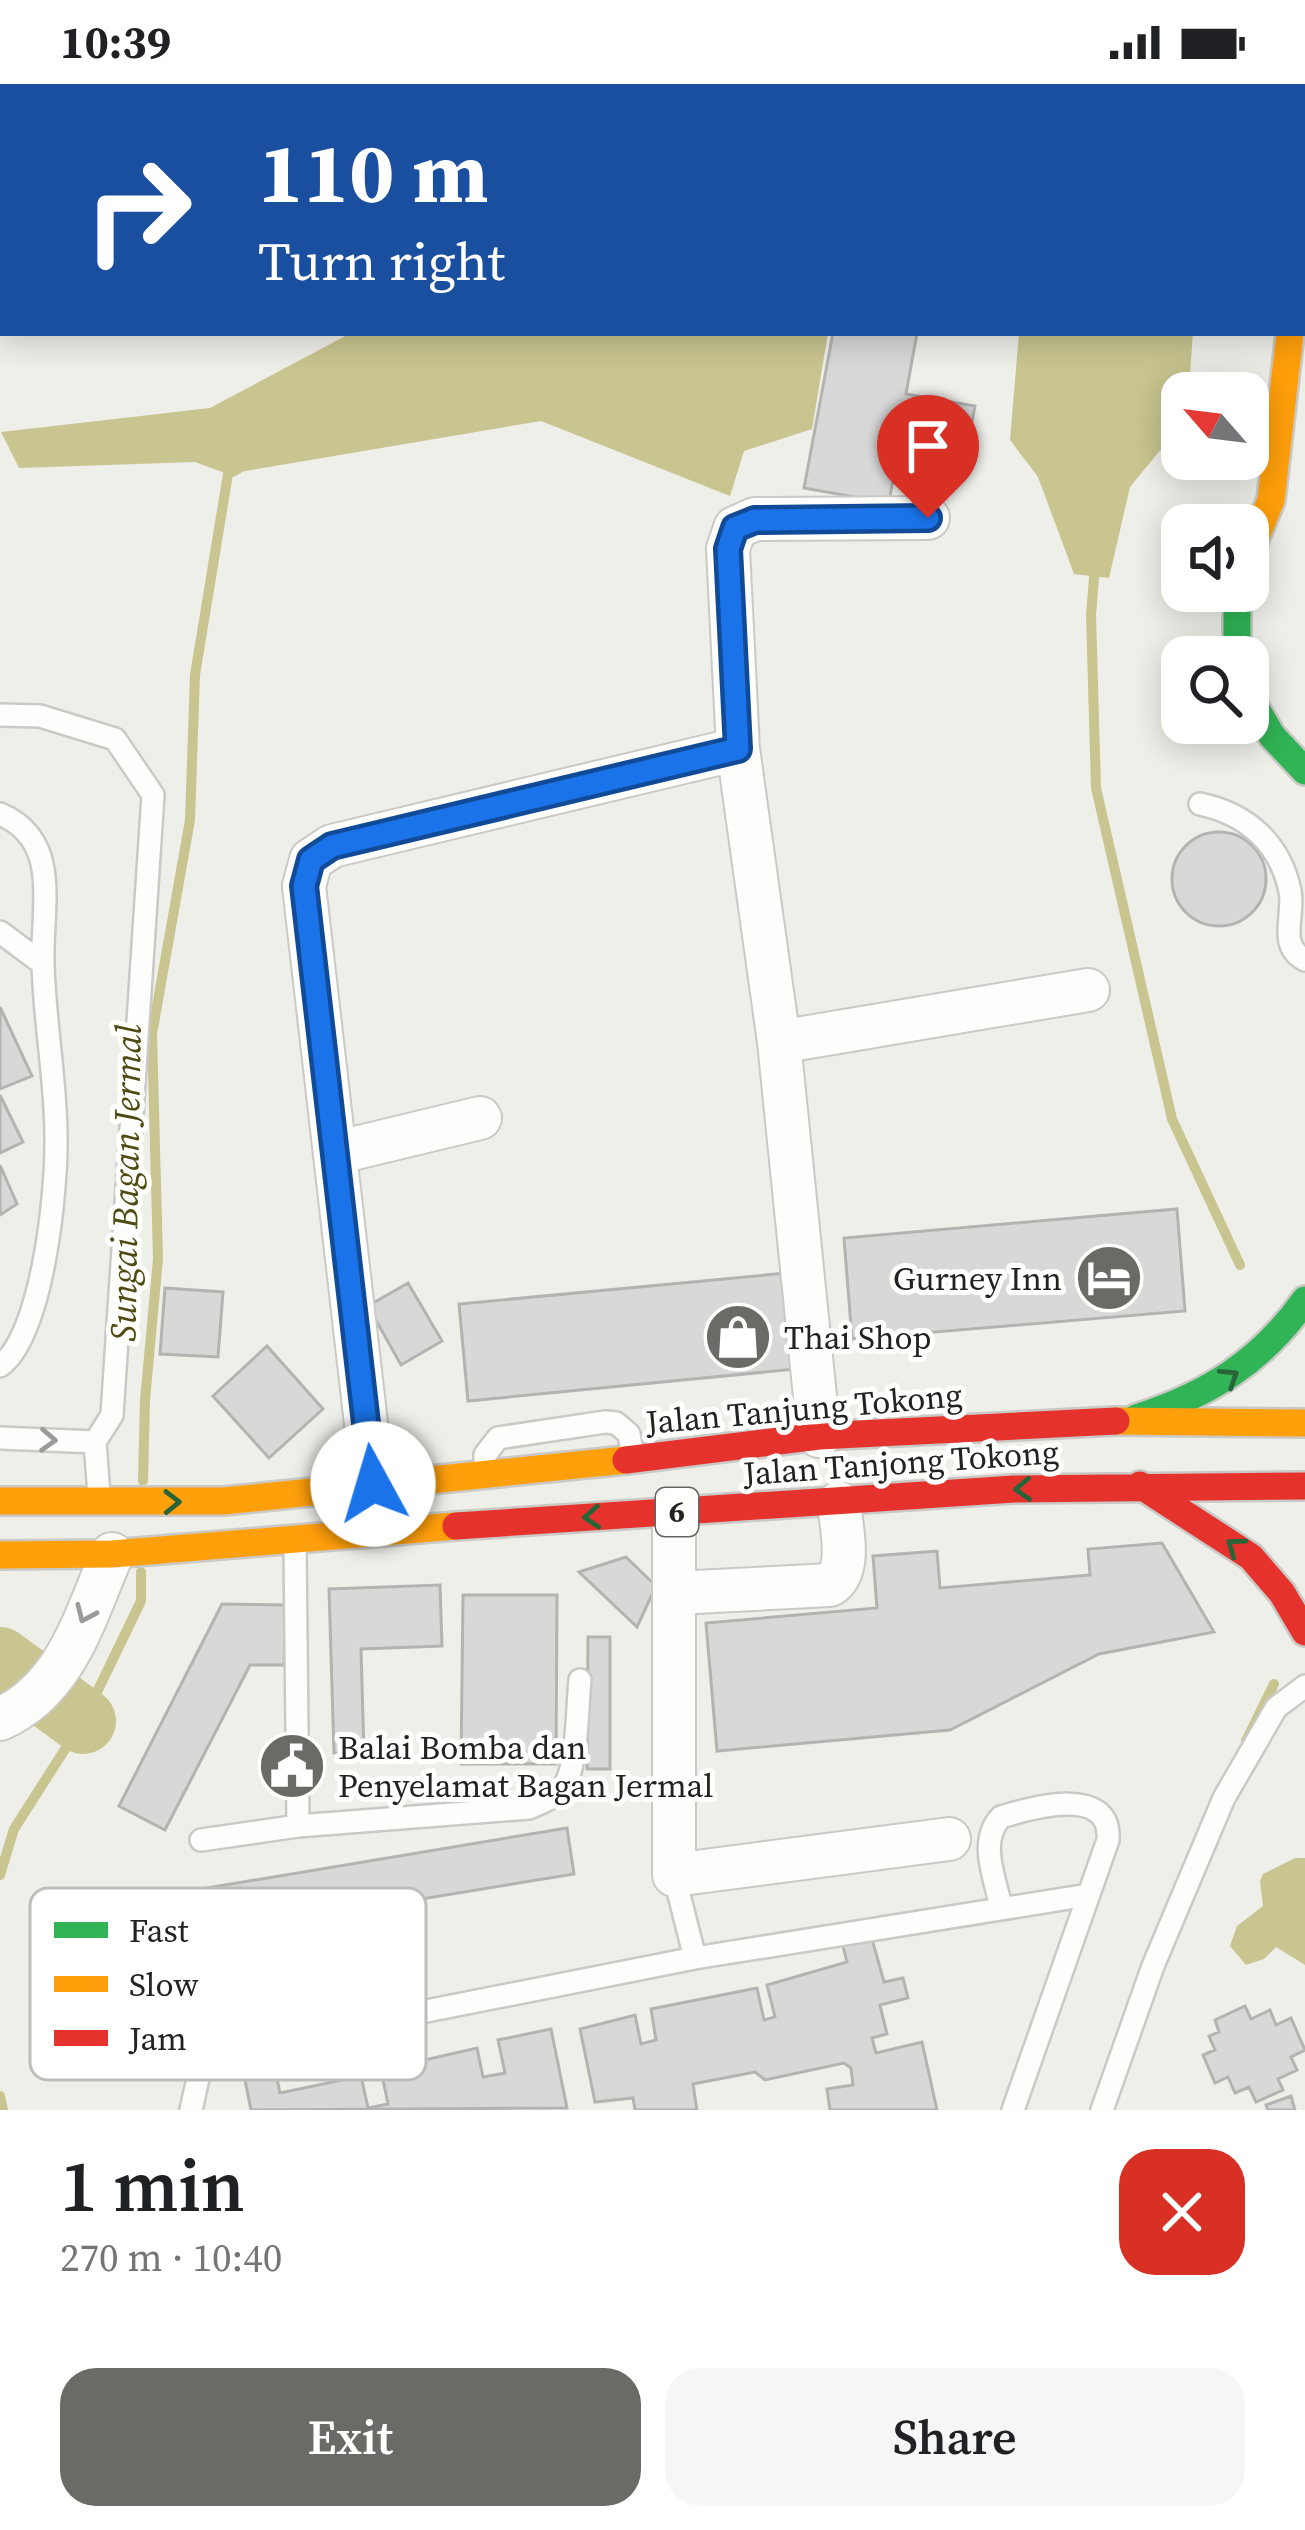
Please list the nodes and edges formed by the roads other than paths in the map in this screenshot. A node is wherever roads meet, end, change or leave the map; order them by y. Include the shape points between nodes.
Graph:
1 (1290, 336) edge
2 (1269, 505) edge
3 (928, 518) dead end
4 (0, 715) edge
5 (1269, 731) edge
6 (1279, 748) junction
7 (738, 749) junction
8 (1305, 771) edge
9 (1305, 783) edge
10 (1201, 803) dead end
11 (0, 814) edge
12 (0, 932) edge
13 (1305, 960) edge
14 (43, 964) junction
15 (1088, 990) dead end
16 (779, 1042) junction
17 (480, 1118) dead end
18 (335, 1153) junction
19 (1305, 1300) edge
20 (0, 1366) edge
21 (1130, 1420) junction
22 (1305, 1423) edge
23 (819, 1436) junction
24 (0, 1438) edge
25 (95, 1442) junction
26 (634, 1459) junction
27 (486, 1477) junction
28 (373, 1484) junction
29 (1140, 1485) junction
30 (1305, 1486) edge
31 (0, 1502) edge
32 (110, 1502) junction
33 (839, 1503) junction
34 (674, 1512) junction
35 (295, 1539) junction
36 (112, 1554) junction
37 (0, 1555) edge
38 (674, 1593) junction
39 (1305, 1632) edge
40 (580, 1680) dead end
41 (1305, 1686) edge
42 (30, 1697) edge
43 (298, 1826) junction
44 (949, 1839) dead end
45 (201, 1840) dead end
46 (674, 1875) junction
47 (1088, 1895) junction
48 (1000, 1907) junction
49 (695, 1958) junction
50 (426, 2011) edge
51 (198, 2080) edge
52 (191, 2110) edge
53 (1012, 2110) edge
54 (1102, 2110) edge

1 - 2 main road
3 - 7 street via 755,520 735,528 728,549
4 - 25 lane via 40,716 115,739 153,795 112,1415
5 - 6 main road
6 - 8 main road
6 - 9 main road
7 - 16 street
7 - 18 street via 320,851 304,886
10 - 13 lane via 1242,818 1268,844 1291,893 1288,942
11 - 14 lane via 19,822 44,870
12 - 14 lane
14 - 20 lane via 57,1140 42,1279 25,1330
15 - 16 street
16 - 23 street
17 - 18 street
18 - 28 street
21 -> 19 main road via 1189,1402 1241,1371
21 - 22 main road, 6
21 - 23 main road, Jalan Tanjung Tokong / 6
23 - 26 main road, Jalan Tanjung Tokong / 6
24 -> 25 lane
25 - 32 lane
26 - 27 main road, Jalan Tanjung Tokong / 6
26 - 27 lane via 629,1434 605,1422 498,1438 485,1455
27 - 28 main road, 6
32 -> 28 main road, 6 via 224,1501
29 - 30 main road, Jalan Tanjong Tokong / 6
29 -> 33 main road, Jalan Tanjong Tokong / 6
39 -> 29 main road via 1251,1557
31 - 32 main road, 6
33 - 34 main road, Jalan Tanjong Tokong / 6
33 - 38 street via 838,1580
34 -> 35 main road, Jalan Tanjong Tokong / 6
34 - 38 street
35 - 36 main road, Jalan Tanjong Tokong / 6
35 - 43 lane
36 - 37 main road, Jalan Tanjong Tokong / 6
36 -> 42 street
38 - 46 street
40 - 43 lane via 570,1772 546,1801
41 - 54 lane via 1276,1708 1224,1798
43 - 45 lane
44 - 46 street
46 - 49 lane
47 - 48 lane
47 - 48 lane via 1109,1826 1092,1805 1078,1804 1012,1814 994,1825 988,1847
47 - 53 lane
48 - 49 lane
49 - 50 lane
51 - 52 lane

